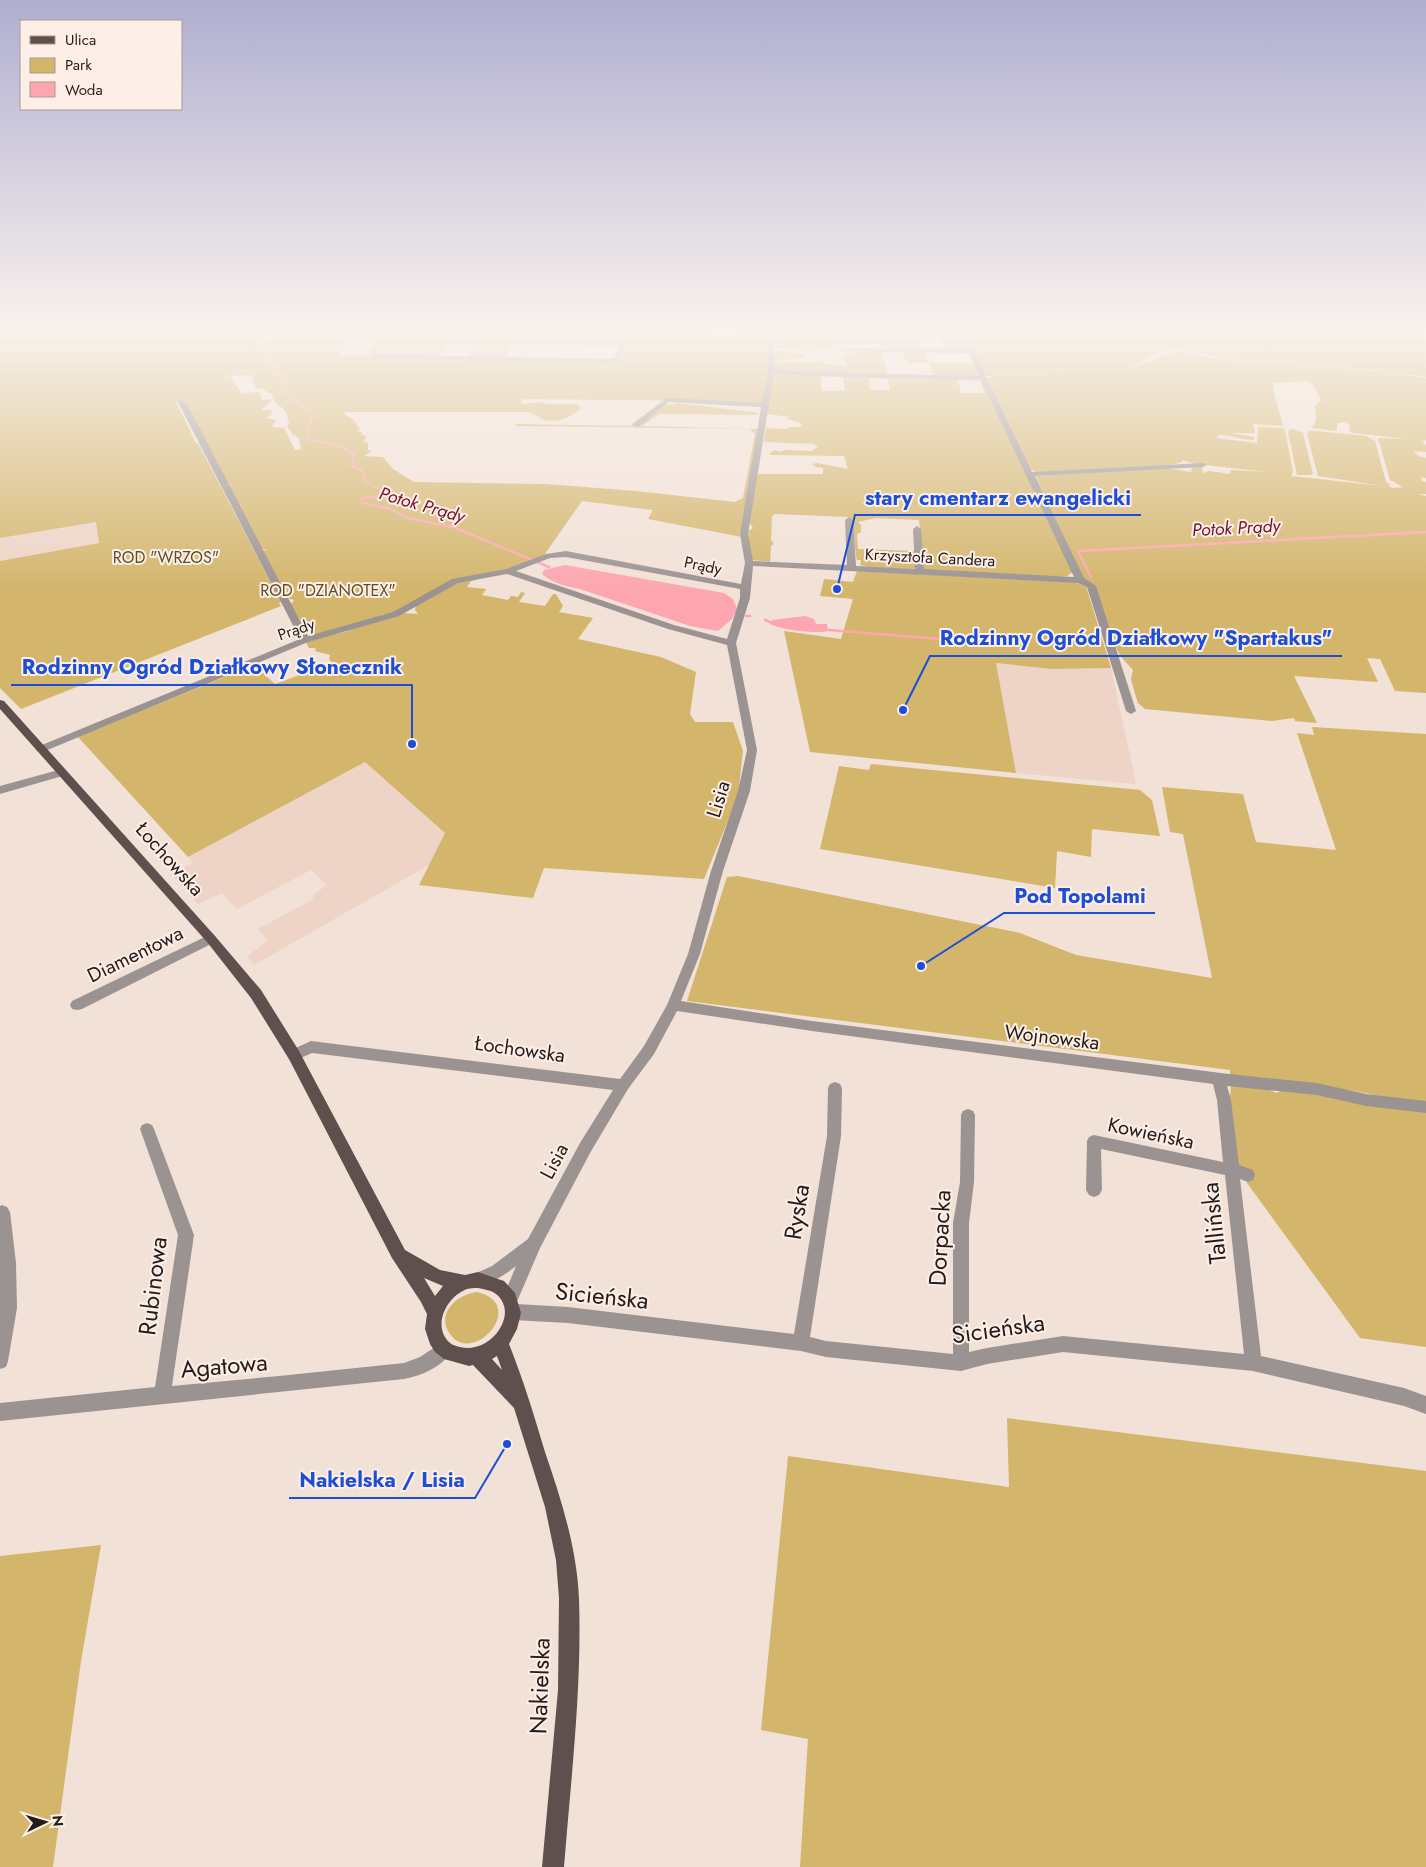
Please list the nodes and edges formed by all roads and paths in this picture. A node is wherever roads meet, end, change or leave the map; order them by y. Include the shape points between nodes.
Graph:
1 (190, 417) edge
2 (645, 417) edge
3 (763, 417) edge
4 (1003, 417) edge
5 (635, 425) dead end
6 (1203, 465) dead end
7 (1031, 474) junction
8 (850, 520) dead end
9 (917, 529) dead end
10 (749, 563) junction
11 (852, 568) junction
12 (508, 571) junction
13 (920, 571) junction
14 (1080, 580) junction
15 (745, 588) junction
16 (305, 640) junction
17 (731, 643) junction
18 (0, 703) edge
19 (1131, 711) dead end
20 (41, 749) junction
21 (62, 773) junction
22 (0, 790) edge
23 (211, 939) junction
24 (76, 1005) dead end
25 (672, 1005) junction
26 (294, 1055) junction
27 (1218, 1078) junction
28 (623, 1085) junction
29 (835, 1088) dead end
30 (1426, 1107) edge
31 (968, 1115) dead end
32 (148, 1129) dead end
33 (1232, 1170) junction
34 (1248, 1175) dead end
35 (1094, 1190) dead end
36 (2, 1212) dead end
37 (534, 1244) junction
38 (398, 1253) junction
39 (472, 1281) junction
40 (512, 1306) junction
41 (434, 1313) junction
42 (500, 1343) junction
43 (801, 1343) junction
44 (444, 1349) junction
45 (475, 1356) junction
46 (0, 1362) edge
47 (961, 1363) junction
48 (1253, 1363) junction
49 (162, 1395) junction
50 (1426, 1404) edge
51 (522, 1405) junction
52 (0, 1412) edge
53 (553, 1867) edge

1 - 16 street
2 - 5 street
3 - 10 street via 744,534
4 - 7 street
6 - 7 street
7 - 14 street
8 - 11 street
9 - 13 street
10 - 11 street, Krzysztofa Candera
10 - 15 street
11 - 13 street, Krzysztofa Candera
12 - 15 street, Prądy via 549,556 566,554
12 - 16 street, Prądy via 455,581 396,614
12 - 17 street, Prądy via 671,627
13 - 14 street, Krzysztofa Candera
14 - 19 street via 1091,586
15 - 17 street via 744,608
16 - 20 street, Prądy
17 - 25 street, Lisia via 752,750 744,791 694,954
18 - 20 main road, Łochowska
20 - 21 main road, Łochowska
21 - 22 street
21 - 23 main road, Łochowska
23 - 24 street, Diamentowa
23 - 26 main road, Łochowska via 256,994
25 - 27 street, Wojnowska
25 - 28 street, Lisia via 648,1050
26 - 28 street, Łochowska via 311,1047
26 - 38 main road, Łochowska
27 - 30 street, Wojnowska via 1316,1089 1366,1100
27 - 33 street, Tallińska via 1224,1100
28 - 37 street, Lisia
29 - 43 street, Ryska via 834,1136
31 - 47 street, Dorpacka via 967,1182 961,1223
32 - 49 street, Rubinowa via 186,1235
33 - 34 street, Kowieńska
33 - 35 street, Kowieńska via 1094,1141
33 - 48 street, Tallińska
36 - 46 street via 9,1308
37 - 39 street, Lisia via 498,1270
37 - 40 street, Lisia
38 - 39 main road, Łochowska via 434,1276
38 - 41 main road, Łochowska
39 - 40 main road via 498,1285
39 - 41 main road via 446,1294
40 - 42 main road via 510,1330
40 - 43 street, Sicieńska
41 - 44 main road via 434,1333
42 - 45 main road
42 - 51 main road
43 - 47 street, Sicieńska via 826,1349
44 - 45 main road via 456,1356
44 - 49 street, Agatowa via 430,1362 413,1370
45 - 51 main road
47 - 48 street, Sicieńska via 1062,1344
48 - 50 street, Sicieńska
49 - 52 street, Agatowa
51 - 53 main road, Nakielska via 554,1507 569,1598 568,1690

